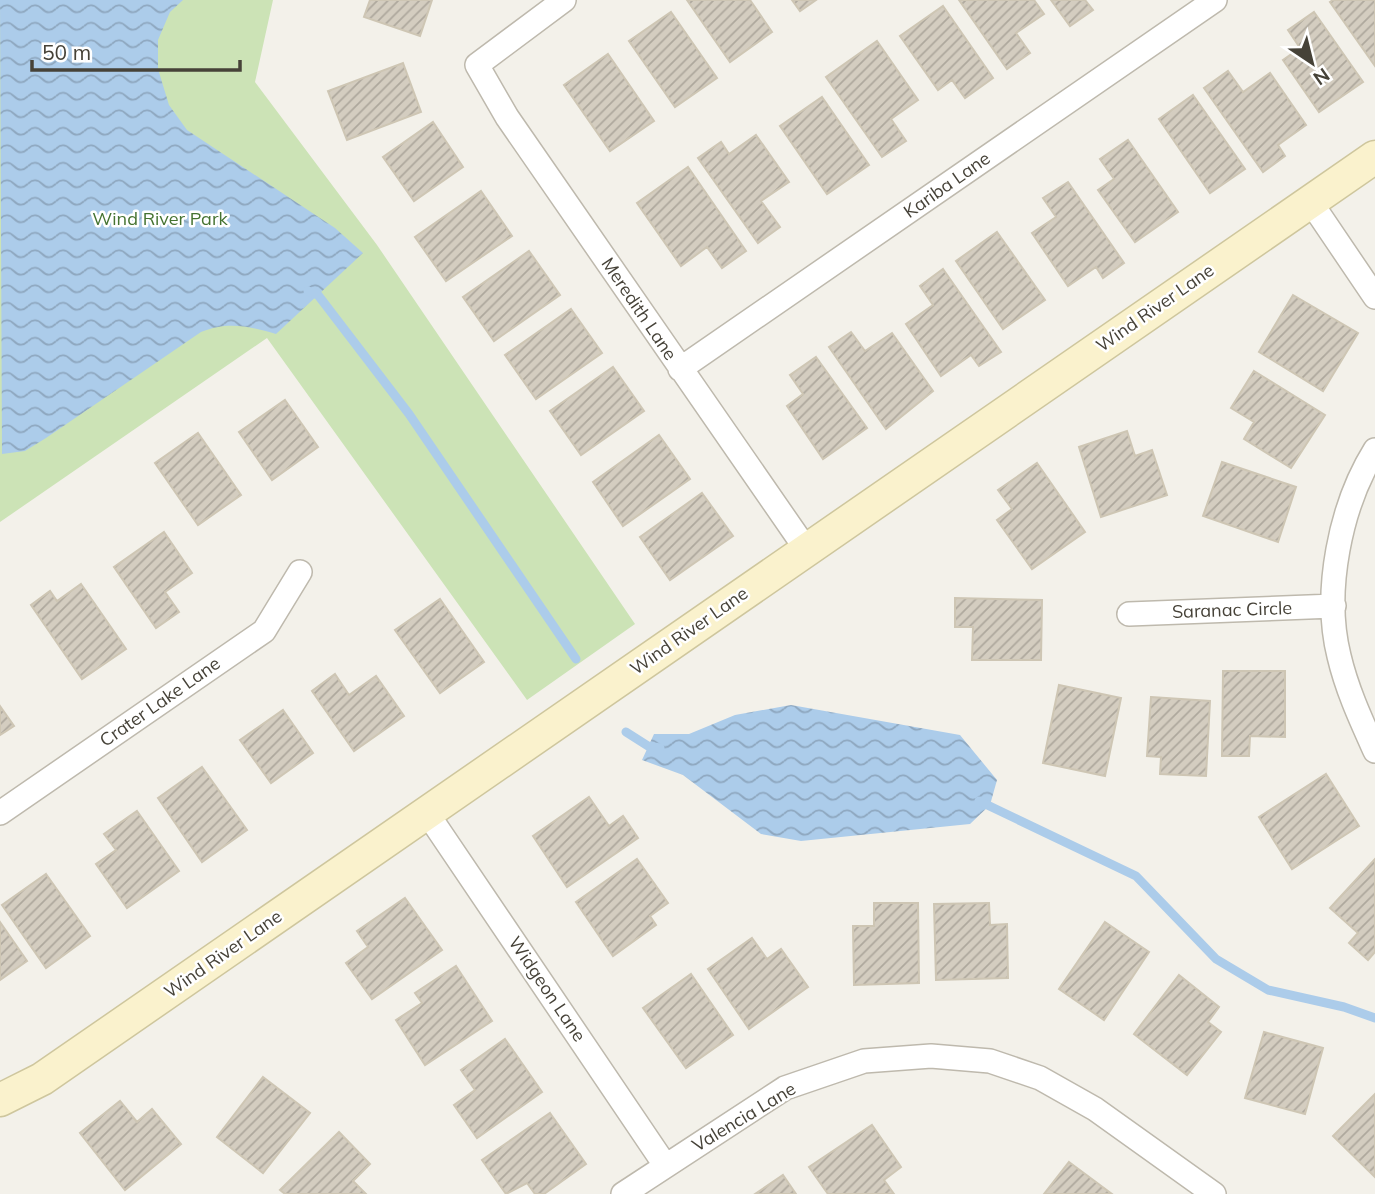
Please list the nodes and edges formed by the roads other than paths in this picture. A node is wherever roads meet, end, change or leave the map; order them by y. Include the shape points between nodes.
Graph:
1 (565, 0) edge
2 (1214, 0) edge
3 (1375, 157) edge
4 (1310, 201) junction
5 (1375, 297) edge
6 (680, 369) junction
7 (1375, 450) edge
8 (806, 549) junction
9 (300, 572) dead end
10 (1334, 606) junction
11 (1129, 614) dead end
12 (1375, 751) edge
13 (0, 813) edge
14 (427, 813) junction
15 (0, 1100) edge
16 (665, 1165) junction
17 (622, 1194) edge
18 (1214, 1194) edge

1 - 6 street, Meredith Lane via 477,65 507,117
2 - 6 street, Kariba Lane
3 - 4 street, Wind River Lane
4 - 5 street
4 - 8 street, Wind River Lane
6 - 8 street, Meredith Lane
7 - 10 street via 1348,506 1338,546
8 - 14 street, Wind River Lane
9 - 13 street, Crater Lake Lane via 264,631
10 - 11 street, Saranac Circle
10 - 12 street via 1338,653
14 - 15 street, Wind River Lane via 42,1079
14 - 16 street, Widgeon Lane
16 - 17 street, Valencia Lane
16 - 18 street, Valencia Lane via 785,1088 864,1061 931,1056 990,1061 1040,1078 1095,1109

